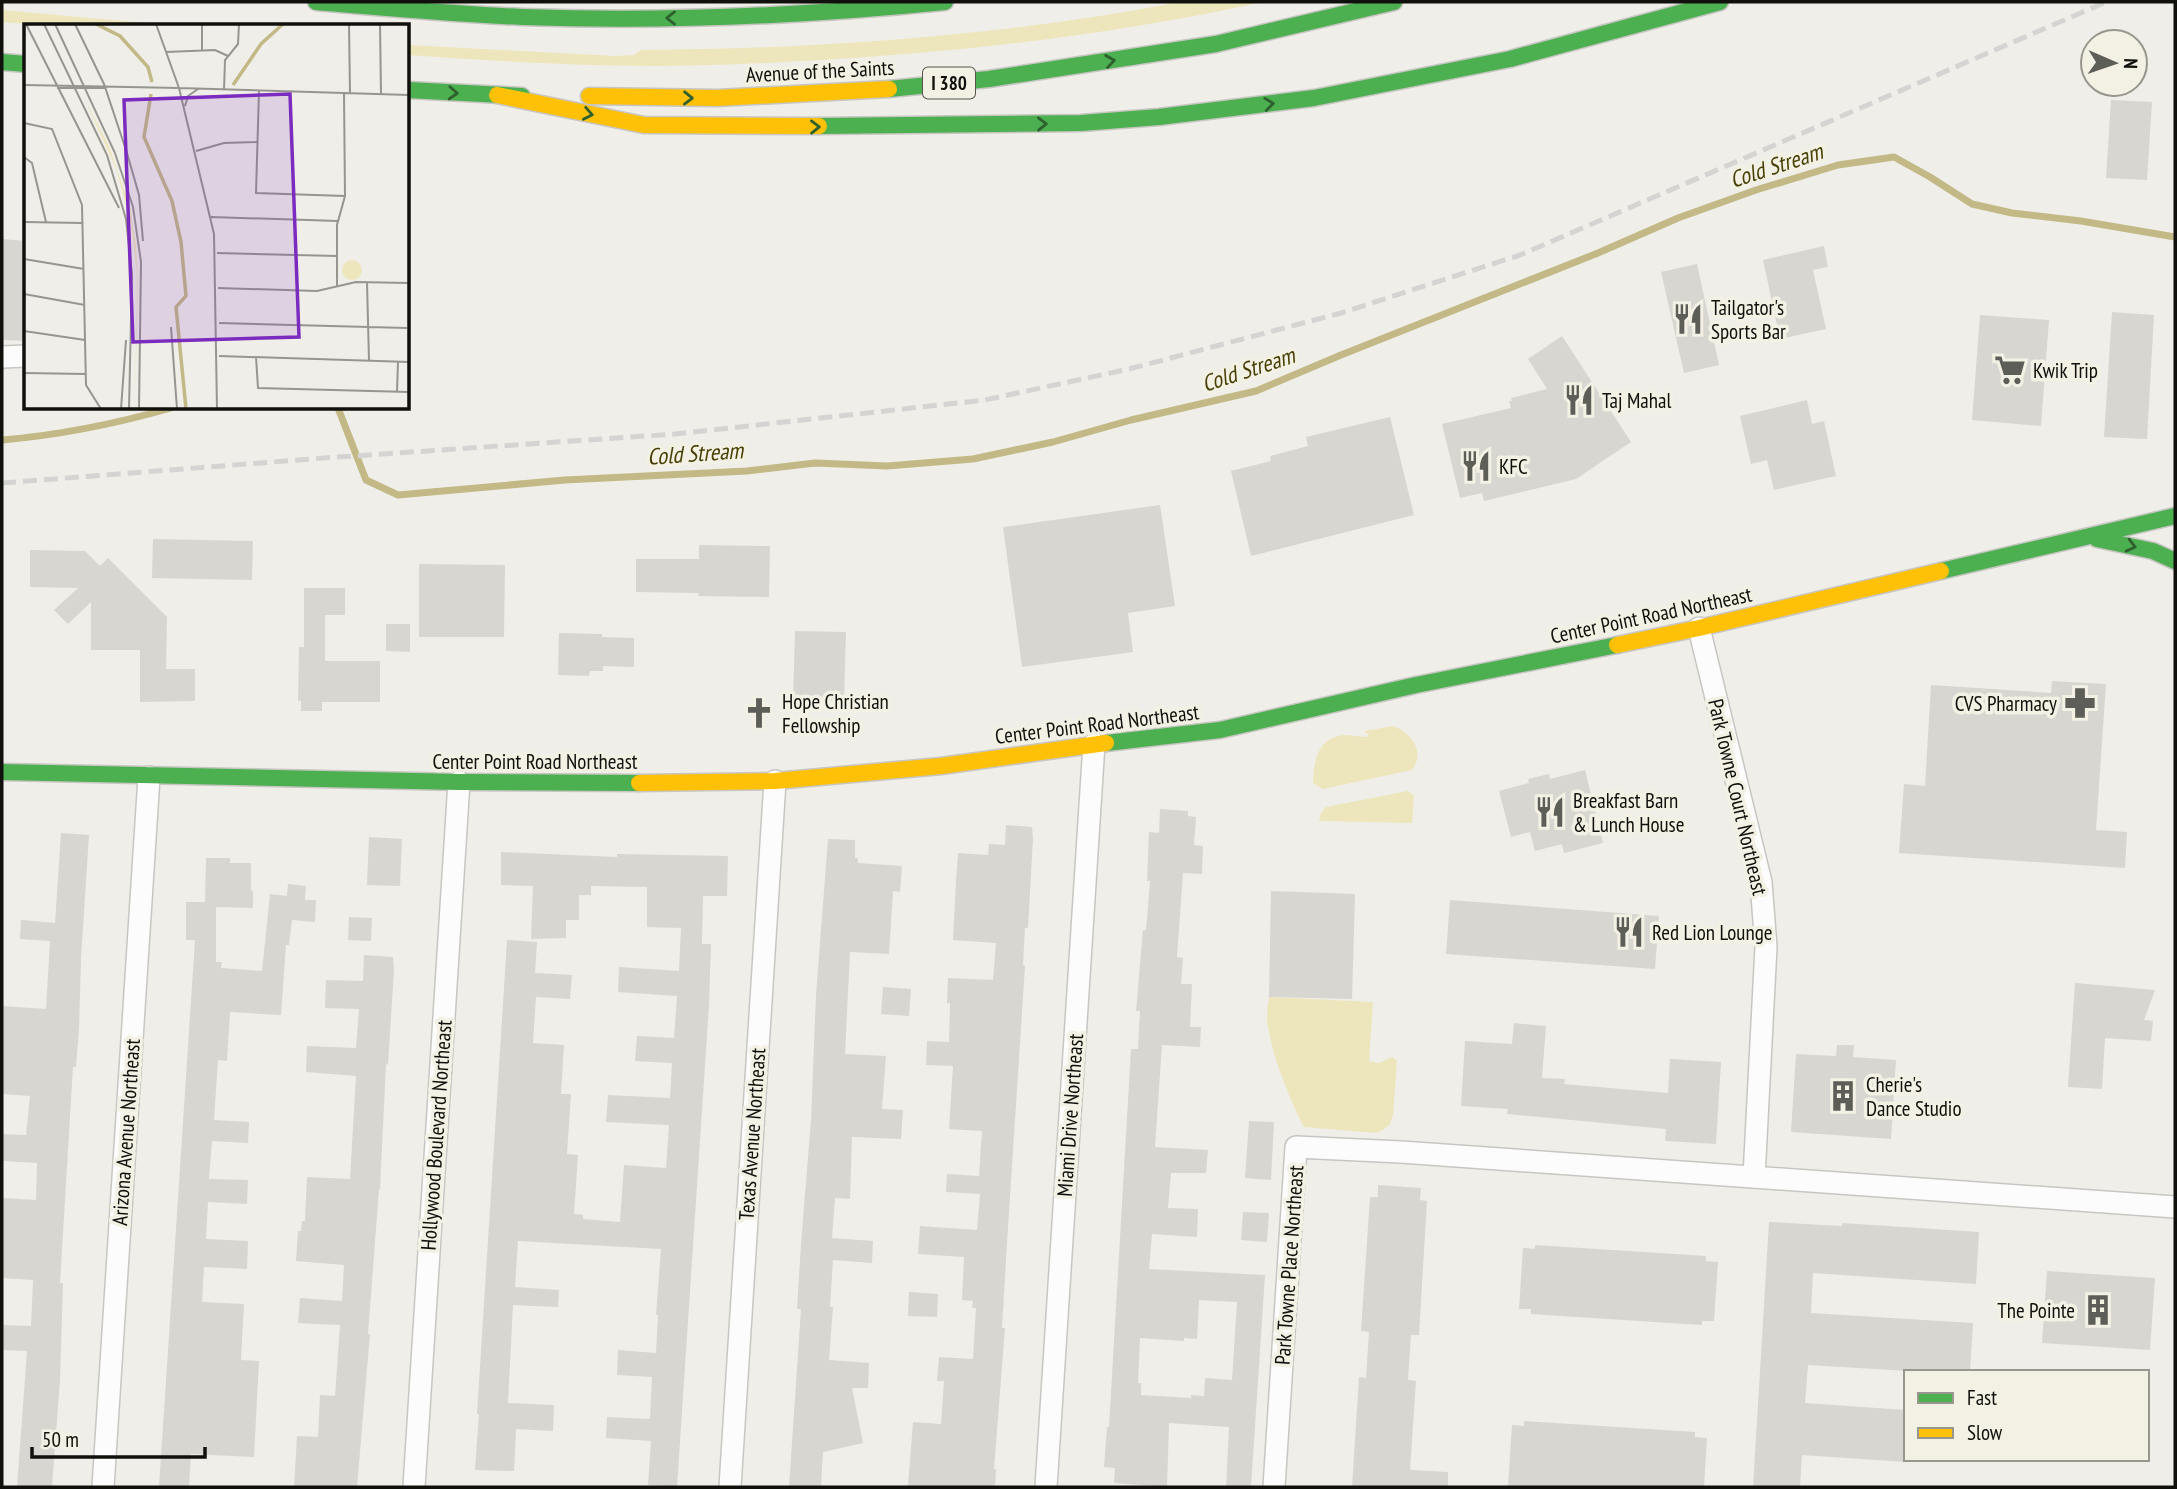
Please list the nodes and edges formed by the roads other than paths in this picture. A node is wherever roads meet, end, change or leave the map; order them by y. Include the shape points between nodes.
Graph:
1 (316, 2) edge
2 (801, 2) edge
3 (946, 2) edge
4 (1394, 2) edge
5 (1720, 2) edge
6 (739, 17) junction
7 (2, 62) edge
8 (24, 64) edge
9 (410, 90) edge
10 (497, 95) junction
11 (24, 356) edge
12 (2, 357) edge
13 (2175, 516) edge
14 (2086, 537) junction
15 (2175, 561) edge
16 (1699, 628) junction
17 (1094, 744) junction
18 (2, 772) edge
19 (149, 776) junction
20 (775, 781) junction
21 (459, 782) junction
22 (1754, 1177) junction
23 (2175, 1207) edge
24 (103, 1487) edge
25 (414, 1487) edge
26 (730, 1487) edge
27 (1046, 1487) edge
28 (1274, 1487) edge

6 -> 1 main road via 465,14
2 - 6 main road
3 - 6 main road
10 -> 4 main road, Avenue of the Saints / I 380 via 717,98 989,79 1216,44
10 -> 5 main road via 644,125 1081,123 1314,98 1510,59
7 - 8 main road
9 -> 10 main road, Avenue of the Saints / I 380
11 - 12 street
13 - 14 main road, Center Point Road Northeast
14 -> 15 main road via 2153,551
14 - 16 main road, Center Point Road Northeast
16 - 17 main road, Center Point Road Northeast via 1220,730
16 - 22 street, Park Towne Court Northeast via 1761,882 1766,947
17 - 20 main road, Center Point Road Northeast via 941,766
17 - 27 street, Miami Drive Northeast
18 - 19 main road, Center Point Road Northeast
19 - 21 main road, Center Point Road Northeast
19 - 24 street, Arizona Avenue Northeast
20 - 21 main road, Center Point Road Northeast
20 - 26 street, Texas Avenue Northeast
21 - 25 street, Hollywood Boulevard Northeast
22 - 23 street
22 - 28 street, Park Towne Place Northeast via 1296,1147

